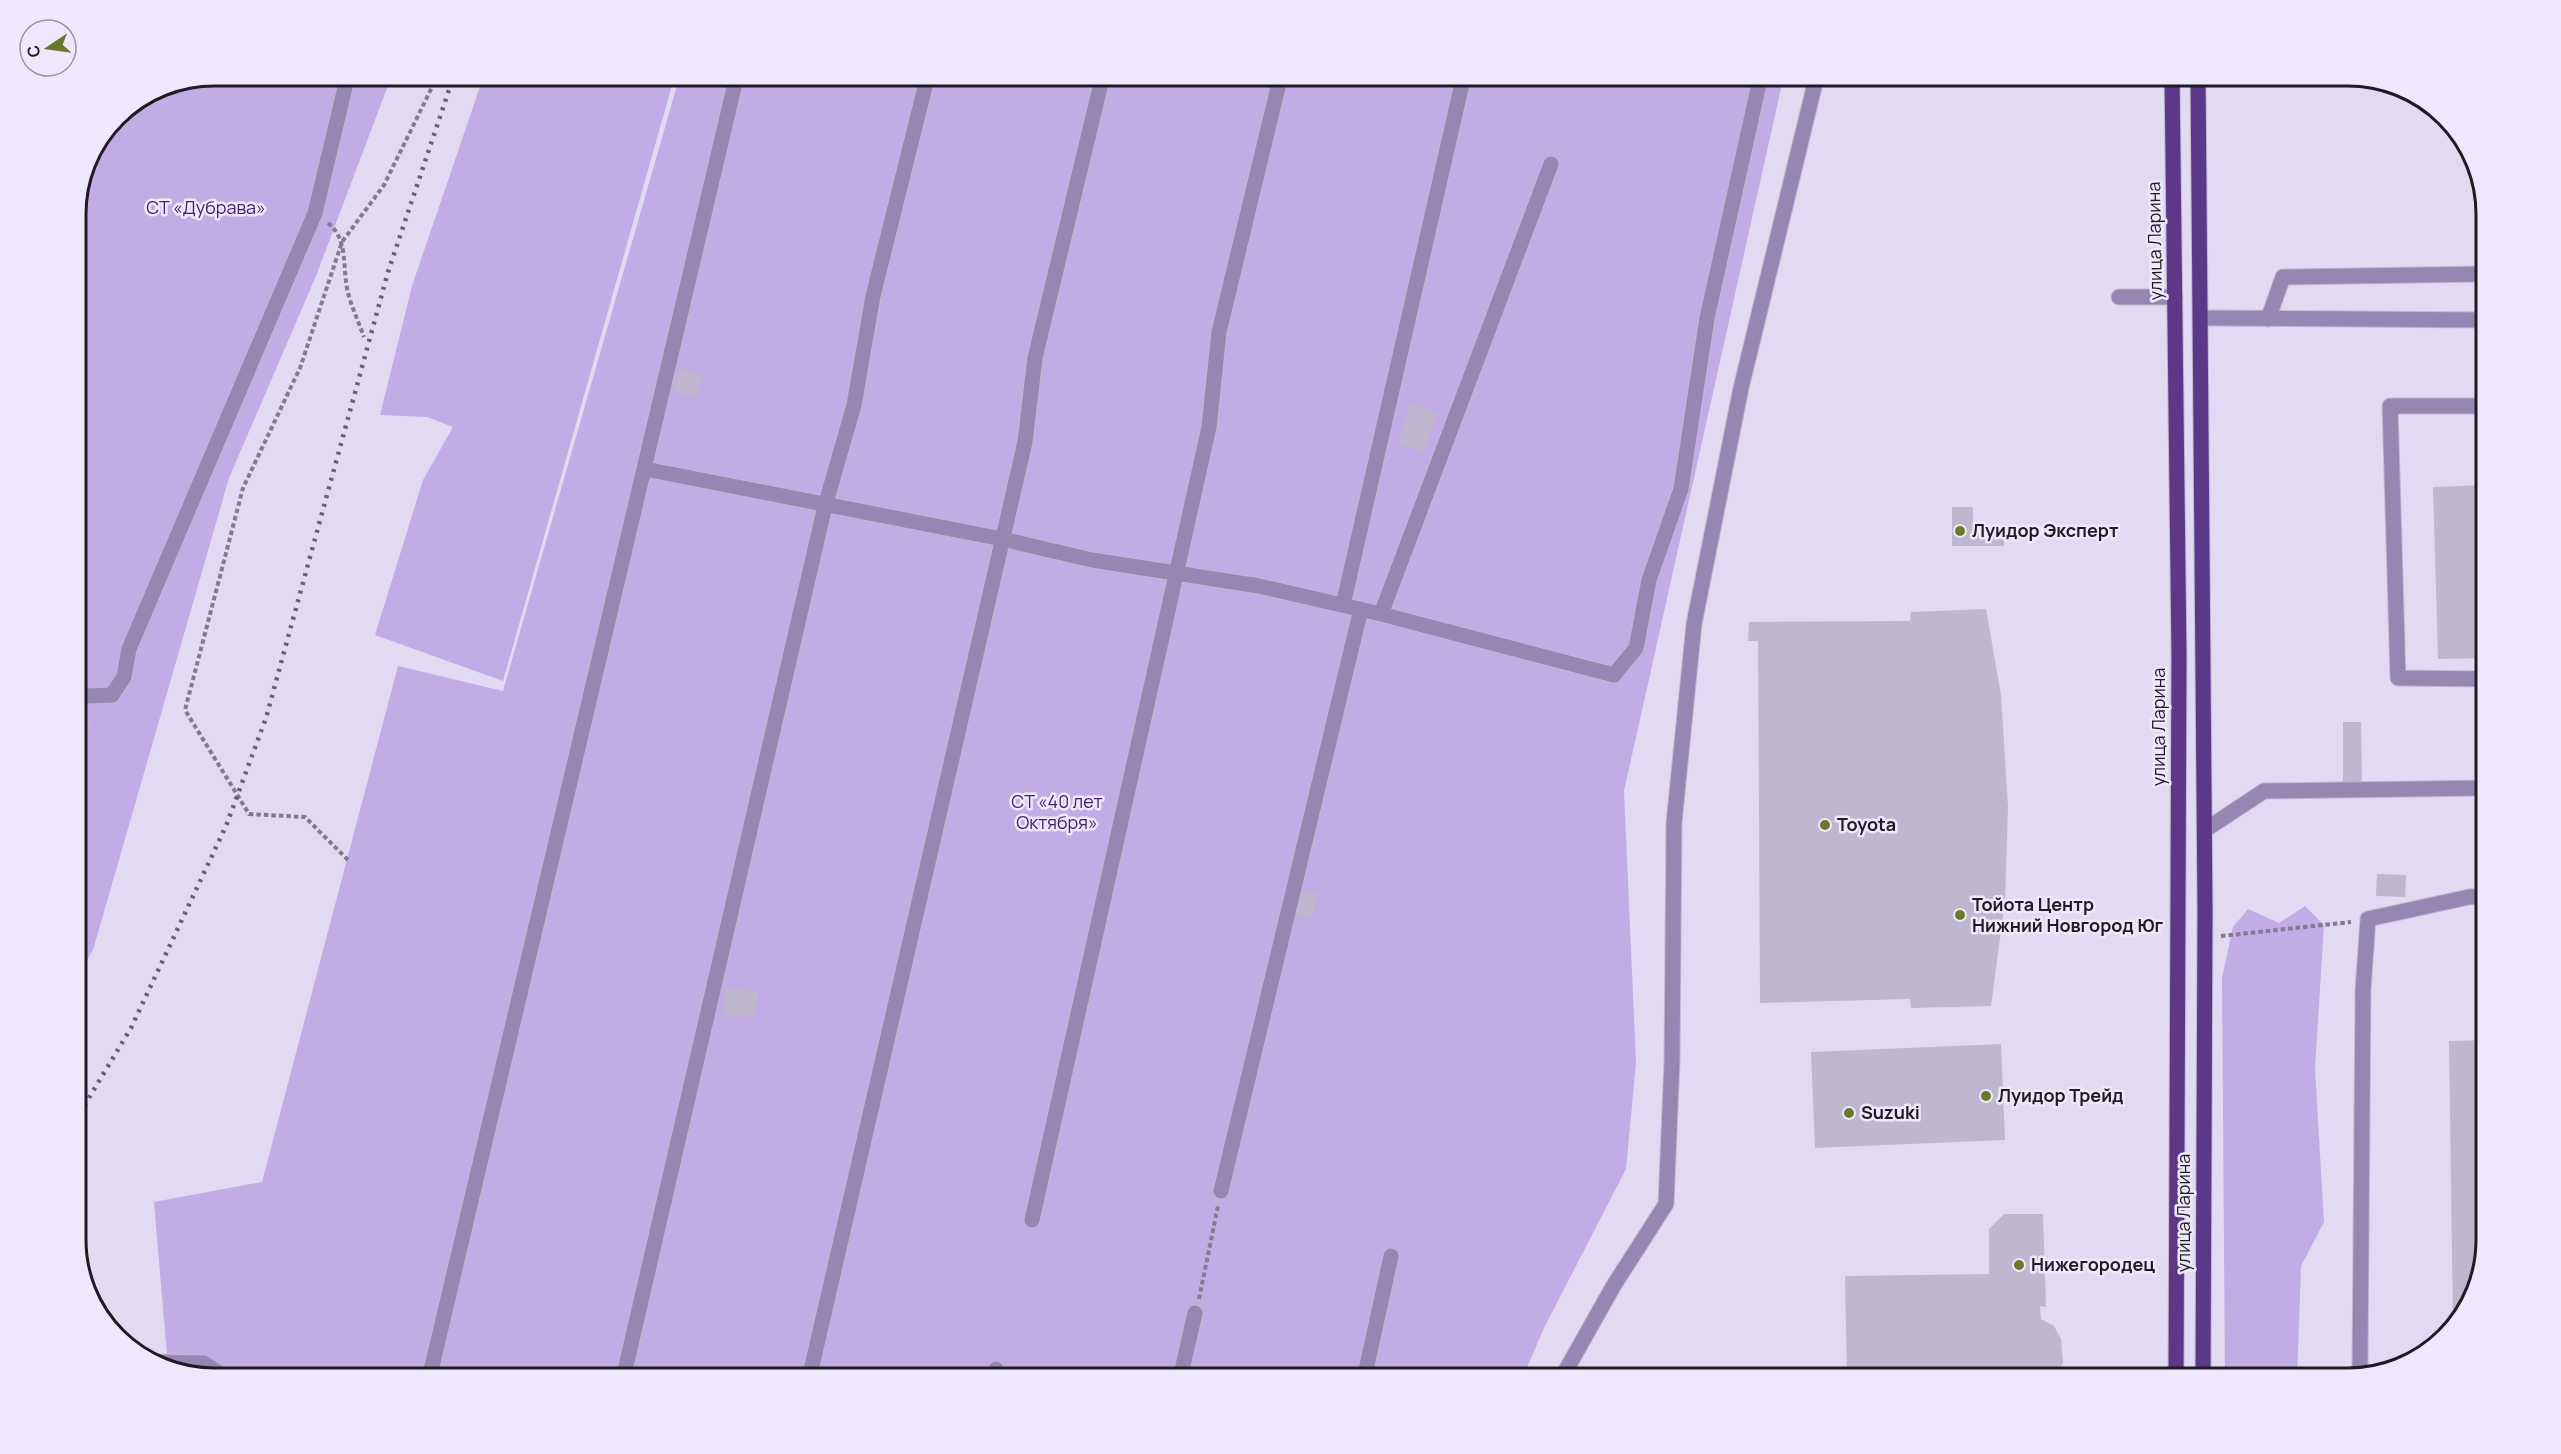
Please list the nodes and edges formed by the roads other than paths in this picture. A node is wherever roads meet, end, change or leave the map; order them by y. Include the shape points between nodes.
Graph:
1 (345, 86) edge
2 (734, 86) edge
3 (925, 86) edge
4 (1100, 86) edge
5 (1278, 86) edge
6 (1461, 86) edge
7 (1759, 86) edge
8 (1815, 86) edge
9 (2172, 86) edge
10 (2198, 86) edge
11 (1551, 164) dead end
12 (2475, 274) edge
13 (2119, 297) dead end
14 (2175, 297) junction
15 (2200, 318) junction
16 (2268, 319) junction
17 (2475, 320) edge
18 (2475, 406) edge
19 (645, 469) junction
20 (825, 506) junction
21 (1002, 539) junction
22 (1176, 572) junction
23 (1343, 605) junction
24 (1361, 609) junction
25 (1381, 614) junction
26 (2475, 679) edge
27 (86, 695) edge
28 (2476, 788) edge
29 (2205, 831) junction
30 (2476, 897) edge
31 (1221, 1191) road end
32 (1032, 1220) dead end
33 (1391, 1256) dead end
34 (1195, 1313) dead end
35 (175, 1362) edge
36 (2360, 1367) edge
37 (212, 1368) edge
38 (432, 1368) edge
39 (626, 1368) edge
40 (812, 1368) edge
41 (1182, 1368) edge
42 (1366, 1368) edge
43 (1568, 1368) edge
44 (2176, 1368) edge
45 (2203, 1368) edge

1 - 27 lane via 315,213 129,649 124,677 112,695
2 - 19 lane
3 - 20 lane via 873,296 854,405
4 - 21 lane via 1035,358 1025,442
5 - 22 lane via 1219,332 1209,427
6 - 23 lane
7 - 25 lane via 1707,318 1681,489 1649,580 1636,648 1614,675
8 - 43 lane via 1741,388 1694,624 1674,823 1666,1204 1614,1285
9 - 14 main road, улица Ларина
10 - 15 main road, улица Ларина
11 - 25 lane
12 - 16 lane via 2283,277
13 - 14 lane
14 - 44 main road, улица Ларина via 2179,656
15 - 16 lane
15 - 29 main road, улица Ларина
16 - 17 lane
18 - 26 lane via 2390,406 2398,678
19 - 20 lane
19 - 38 lane
20 - 21 lane
20 - 39 lane
21 - 22 lane via 1092,560
21 - 40 lane
22 - 23 lane
22 - 32 lane
23 - 24 lane
24 - 25 lane
24 - 31 lane
28 - 29 lane via 2264,791
29 - 45 main road, улица Ларина
30 - 36 lane via 2368,920 2363,990
33 - 42 lane
34 - 41 lane
35 - 37 lane via 204,1362

